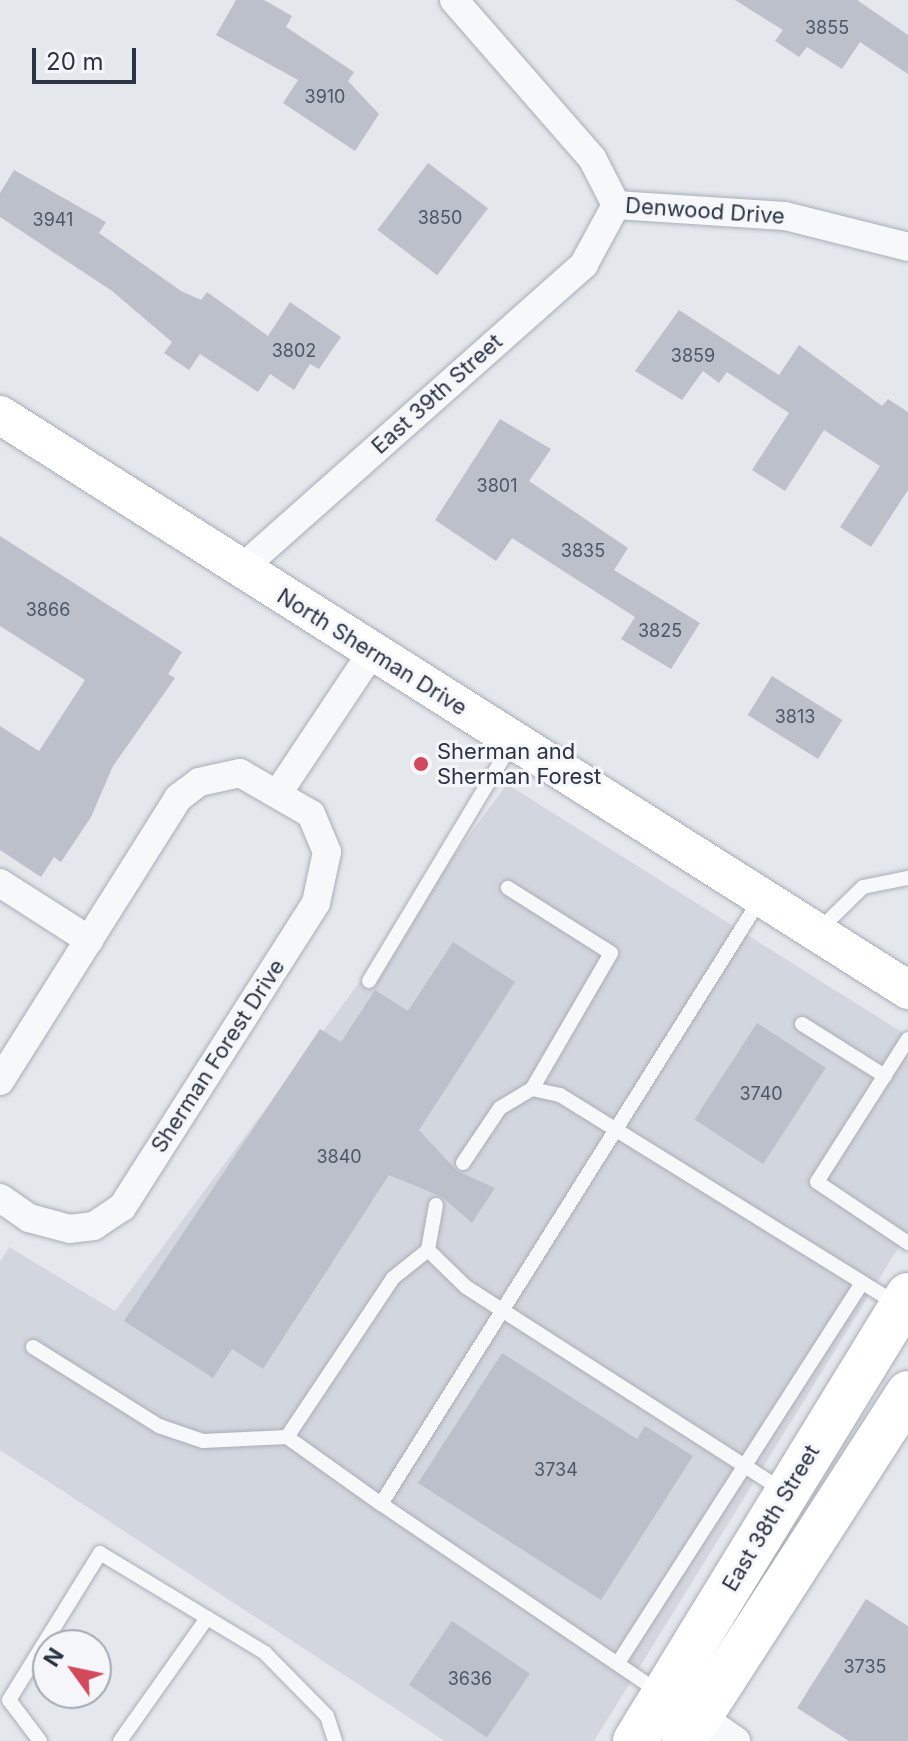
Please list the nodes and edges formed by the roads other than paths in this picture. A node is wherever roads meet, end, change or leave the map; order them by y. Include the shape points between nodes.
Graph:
1 (454, 0) edge
2 (616, 205) junction
3 (908, 247) edge
4 (0, 415) edge
5 (241, 569) junction
6 (372, 652) junction
7 (513, 741) junction
8 (278, 793) junction
9 (908, 878) edge
10 (0, 883) edge
11 (508, 888) dead end
12 (761, 898) junction
13 (816, 932) junction
14 (89, 940) junction
15 (369, 981) dead end
16 (908, 990) edge
17 (802, 1024) dead end
18 (908, 1039) edge
19 (885, 1076) junction
20 (0, 1081) edge
21 (532, 1089) junction
22 (616, 1131) junction
23 (463, 1163) dead end
24 (0, 1198) edge
25 (436, 1205) dead end
26 (908, 1243) edge
27 (428, 1250) junction
28 (862, 1283) junction
29 (904, 1301) edge
30 (501, 1312) junction
31 (33, 1347) dead end
32 (908, 1393) edge
33 (287, 1437) junction
34 (745, 1467) junction
35 (785, 1492) junction
36 (381, 1504) junction
37 (207, 1618) junction
38 (618, 1663) junction
39 (683, 1718) edge
40 (40, 1741) edge
41 (120, 1741) edge
42 (335, 1741) edge
43 (635, 1741) edge
44 (736, 1741) edge

1 - 2 street, Denwood Drive via 592,158
2 - 3 street, Denwood Drive via 785,216
2 - 5 street, East 39th Street via 584,264
4 - 5 main road, North Sherman Drive
5 - 6 main road, North Sherman Drive
6 - 7 main road, North Sherman Drive
6 - 8 street
7 - 12 main road, North Sherman Drive
7 - 15 lane
8 - 14 street, Sherman Forest Drive via 231,774 199,782 178,798
8 - 24 street, Sherman Forest Drive via 319,828 327,879 122,1207 94,1226 70,1229 29,1218
9 - 13 lane via 863,887
10 - 14 street
11 - 21 lane via 611,953
12 - 13 main road, North Sherman Drive
12 - 22 lane
13 - 16 main road, North Sherman Drive
14 - 20 street, Sherman Forest Drive
17 - 19 lane
18 - 19 lane
19 - 26 lane via 817,1182
21 - 22 lane via 560,1095
21 - 23 lane via 500,1108
22 - 28 lane
22 - 30 lane
25 - 27 lane
27 - 30 lane
27 - 33 lane via 393,1278
28 - 29 lane
28 - 34 lane
29 - 35 main road, East 38th Street
30 - 34 lane
30 - 36 lane
31 - 33 lane via 159,1426 203,1441
32 - 39 main road, East 38th Street
33 - 36 lane
34 - 35 lane
34 - 38 lane
35 - 39 main road, East 38th Street
36 - 38 lane
37 - 40 lane via 100,1553 9,1700
37 - 41 lane
37 - 42 lane via 265,1653 327,1716
38 - 39 lane
39 - 43 main road, East 38th Street
39 - 44 street

